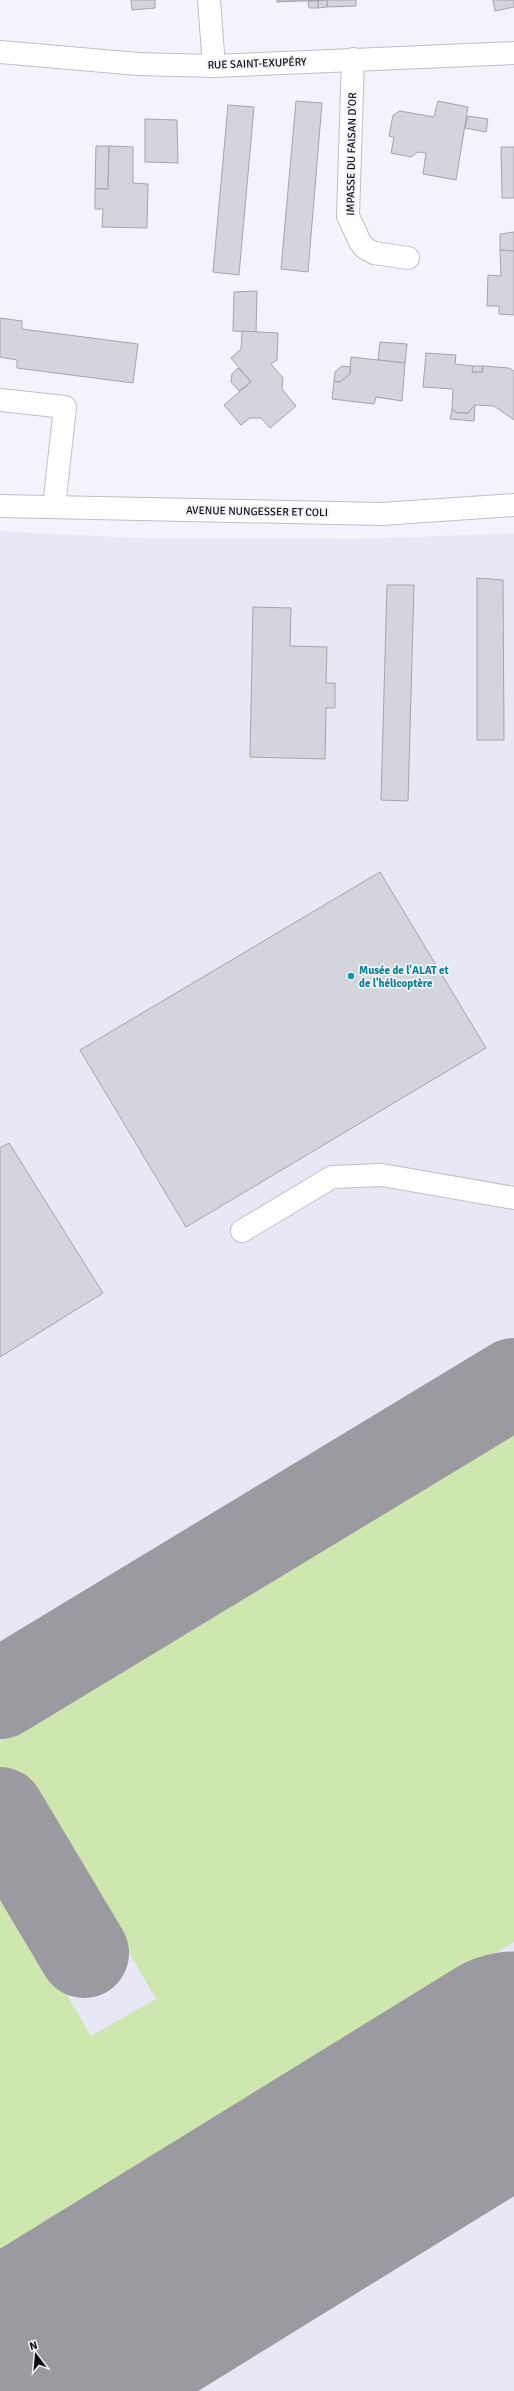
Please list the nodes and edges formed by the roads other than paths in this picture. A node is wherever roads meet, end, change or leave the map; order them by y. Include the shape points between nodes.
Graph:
1 (209, 0) edge
2 (0, 52) edge
3 (514, 53) edge
4 (353, 59) junction
5 (214, 66) junction
6 (408, 258) dead end
7 (0, 400) edge
8 (514, 505) edge
9 (0, 506) edge
10 (54, 507) junction
11 (514, 1198) edge
12 (242, 1232) dead end

1 - 5 street
2 - 5 street, RUE SAINT-EXUPÉRY via 138,64
3 - 4 street, RUE SAINT-EXUPÉRY
4 - 5 street, RUE SAINT-EXUPÉRY
4 - 6 street, IMPASSE DU FAISAN D'OR via 348,216 365,248 374,253
7 - 10 street via 65,407
8 - 10 street, AVENUE NUNGESSER ET COLI via 381,514
9 - 10 street, AVENUE NUNGESSER ET COLI
11 - 12 street via 382,1174 332,1177

